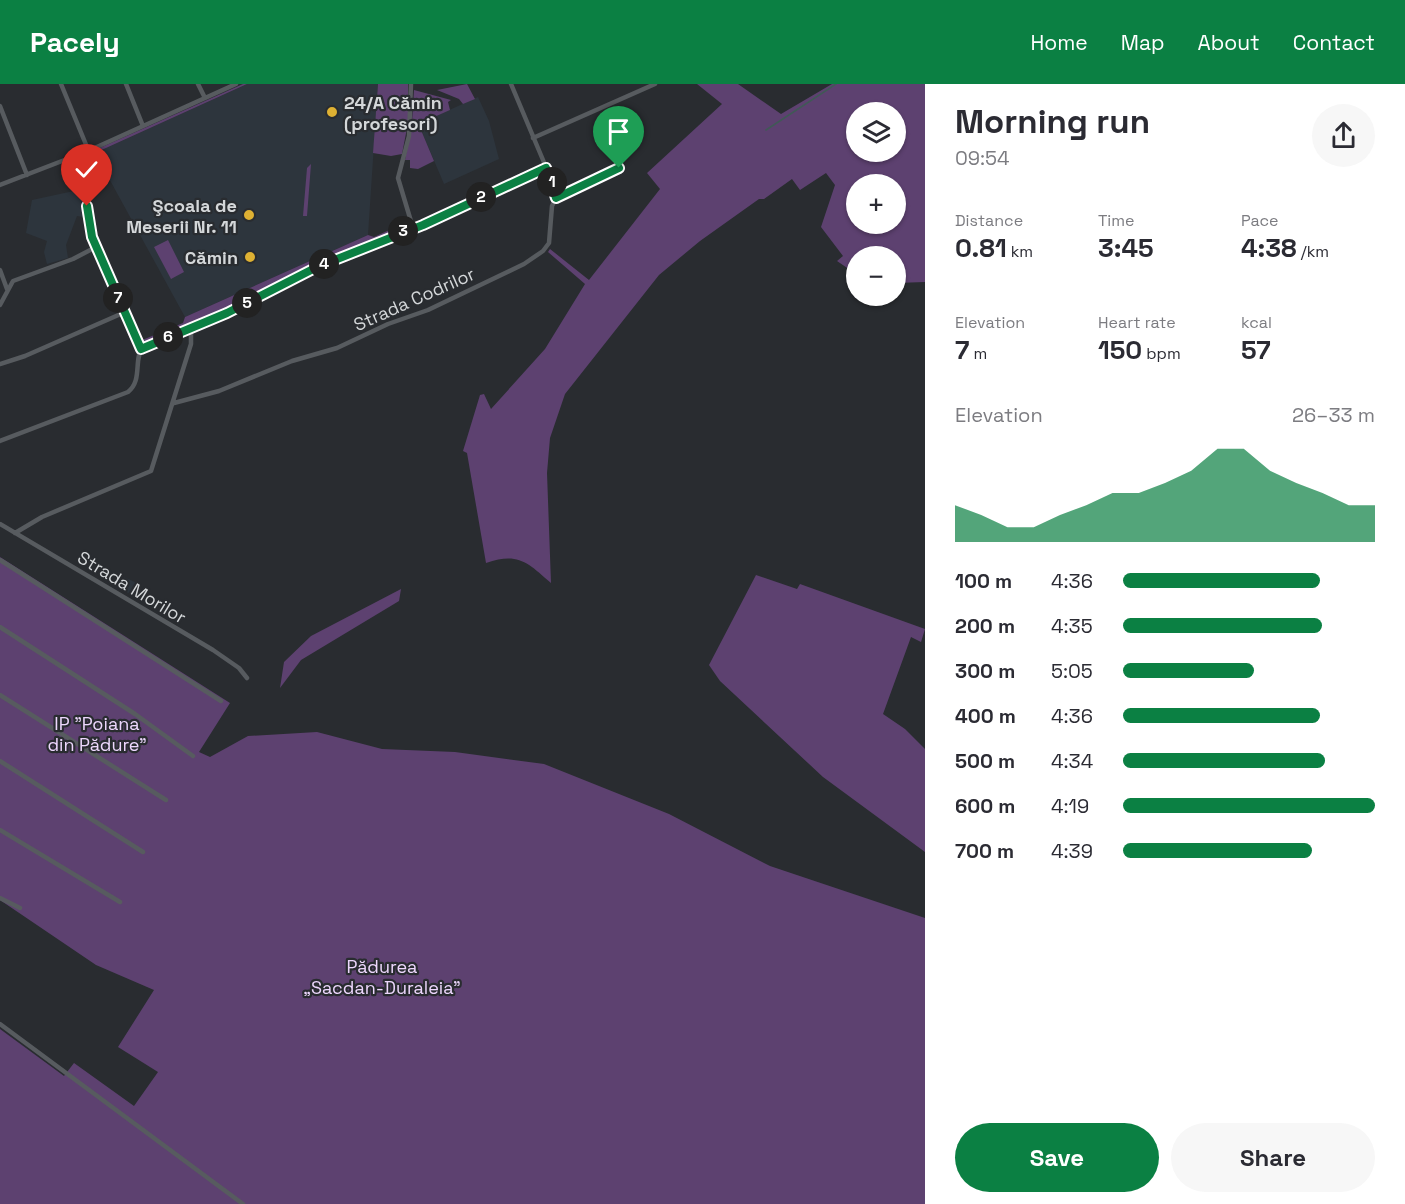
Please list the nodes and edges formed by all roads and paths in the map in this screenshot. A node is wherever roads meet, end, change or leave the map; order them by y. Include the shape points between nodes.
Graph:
1 (61, 84) edge
2 (126, 84) edge
3 (198, 84) edge
4 (236, 84) edge
5 (411, 84) edge
6 (512, 84) edge
7 (655, 84) edge
8 (205, 98) junction
9 (0, 106) edge
10 (143, 126) junction
11 (533, 138) junction
12 (88, 151) junction
13 (546, 168) junction
14 (619, 168) dead end
15 (27, 175) junction
16 (0, 185) edge
17 (556, 198) junction
18 (413, 228) junction
19 (96, 247) junction
20 (0, 270) edge
21 (7, 289) junction
22 (0, 305) edge
23 (123, 313) junction
24 (191, 329) junction
25 (141, 349) junction
26 (0, 364) edge
27 (174, 403) junction
28 (0, 441) edge
29 (0, 524) edge
30 (15, 533) junction
31 (0, 560) edge
32 (0, 627) edge
33 (248, 678) dead end
34 (0, 695) edge
35 (221, 701) dead end
36 (193, 756) dead end
37 (0, 760) edge
38 (166, 800) dead end
39 (0, 830) edge
40 (143, 852) dead end
41 (0, 898) edge
42 (120, 902) dead end
43 (20, 908) dead end
44 (0, 1024) edge
45 (243, 1204) edge

1 - 12 street
2 - 10 street
3 - 8 street
4 - 8 street
5 - 18 street via 409,136 398,178
6 - 11 street
7 - 11 street
8 - 10 street
9 - 15 street
10 - 12 street
11 - 13 street
12 - 15 street
12 - 19 street via 88,213
13 - 17 street
13 - 18 street
14 - 17 street
15 - 16 street
17 - 27 street, Strada Codrilor via 549,243 524,264 337,348 292,361 219,391
18 - 24 street via 317,267
19 - 21 street via 13,281
19 - 23 street
20 - 21 street
21 - 22 street
23 - 25 street
23 - 26 street
24 - 25 street
24 - 27 street via 191,344
25 - 28 street via 136,383 128,392
27 - 30 street via 151,471 42,517
29 - 30 street, Strada Morilor
30 - 33 street, Strada Morilor via 213,650
31 - 35 street
32 - 36 street
34 - 38 street
37 - 40 street
39 - 42 street
41 - 43 street
44 - 45 street

